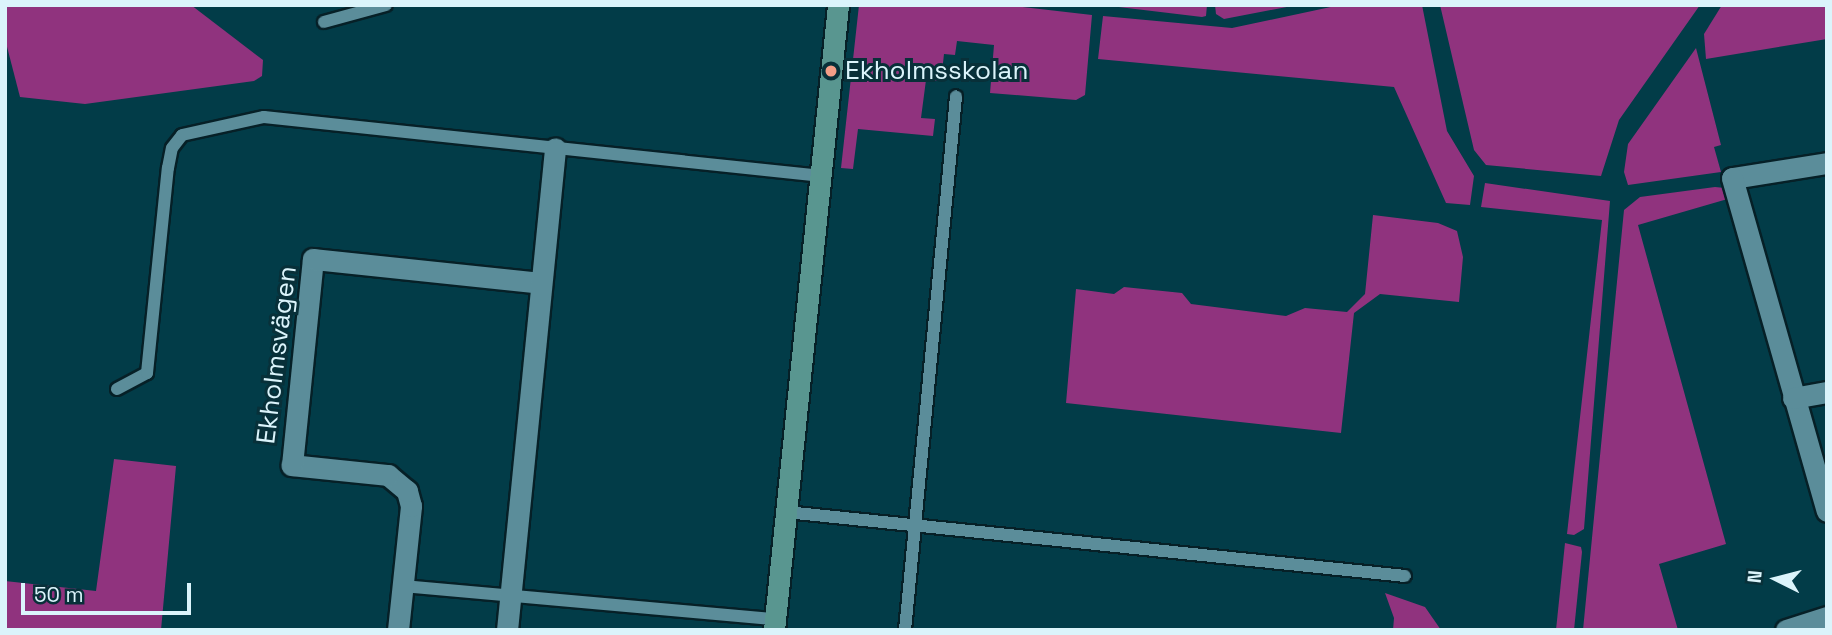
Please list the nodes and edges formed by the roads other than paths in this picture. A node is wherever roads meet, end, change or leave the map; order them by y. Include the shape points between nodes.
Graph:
1 (386, 5) edge
2 (838, 5) edge
3 (324, 22) dead end
4 (956, 96) dead end
5 (555, 148) junction
6 (1827, 163) edge
7 (822, 176) junction
8 (540, 283) junction
9 (117, 389) dead end
10 (1827, 392) edge
11 (1793, 398) junction
12 (786, 512) junction
13 (1827, 512) edge
14 (914, 527) junction
15 (1405, 576) dead end
16 (403, 586) junction
17 (511, 595) junction
18 (1827, 617) edge
19 (775, 624) edge
20 (398, 630) edge
21 (508, 630) edge
22 (905, 630) edge
23 (1786, 630) edge

1 - 3 lane
2 - 7 street
4 - 14 lane
5 - 7 lane
5 - 8 street
5 - 9 lane via 264,117 182,135 172,148 147,373
6 - 11 street via 1732,178
7 - 12 street
8 - 16 street, Ekholmsvägen via 313,259 292,465 399,480 411,506
8 - 17 street
10 - 11 street
11 - 13 street
12 - 14 lane
12 - 19 street
14 - 15 lane
14 - 22 lane
16 - 17 lane
16 - 20 street, Ekholmsvägen
17 - 19 lane
17 - 21 street
18 - 23 street

